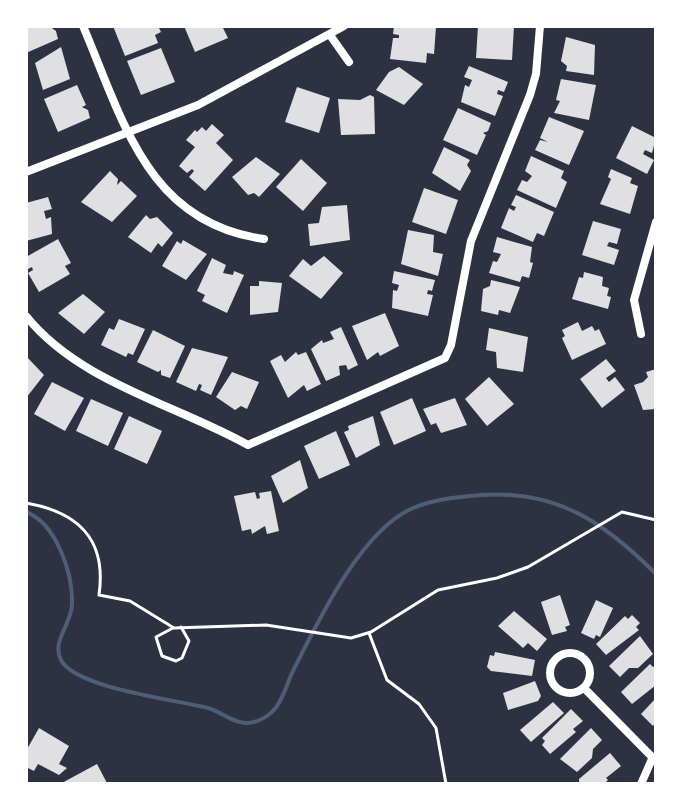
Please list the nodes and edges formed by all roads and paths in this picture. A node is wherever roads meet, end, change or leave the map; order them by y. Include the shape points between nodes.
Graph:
1 (83, 26) edge
2 (344, 26) edge
3 (540, 26) edge
4 (330, 35) junction
5 (349, 62) dead end
6 (129, 134) junction
7 (26, 172) edge
8 (656, 222) edge
9 (264, 239) dead end
10 (26, 316) edge
11 (641, 334) dead end
12 (26, 503) edge
13 (656, 520) edge
14 (181, 627) junction
15 (174, 628) junction
16 (369, 633) junction
17 (584, 688) junction
18 (654, 760) edge
19 (446, 784) edge
20 (641, 784) edge

1 - 6 street
2 - 4 street
3 - 10 street via 536,74 471,241 445,358 248,445 86,367 46,340
4 - 5 street
4 - 6 street via 198,105
6 - 7 street
6 - 9 street via 155,179 187,211 225,232
8 - 11 street via 634,300
12 - 15 path via 67,514 90,539 99,554 99,595 130,601
13 - 16 path via 622,512 528,567 438,590
14 - 15 path
14 - 15 path via 189,641 176,661 162,656 156,637
14 - 16 path via 266,625 351,638
16 - 19 path via 387,680 419,704 436,728
17 - 17 street via 590,675 584,658 566,653 555,659 549,672 553,685 565,693
17 - 18 street
18 - 20 street

